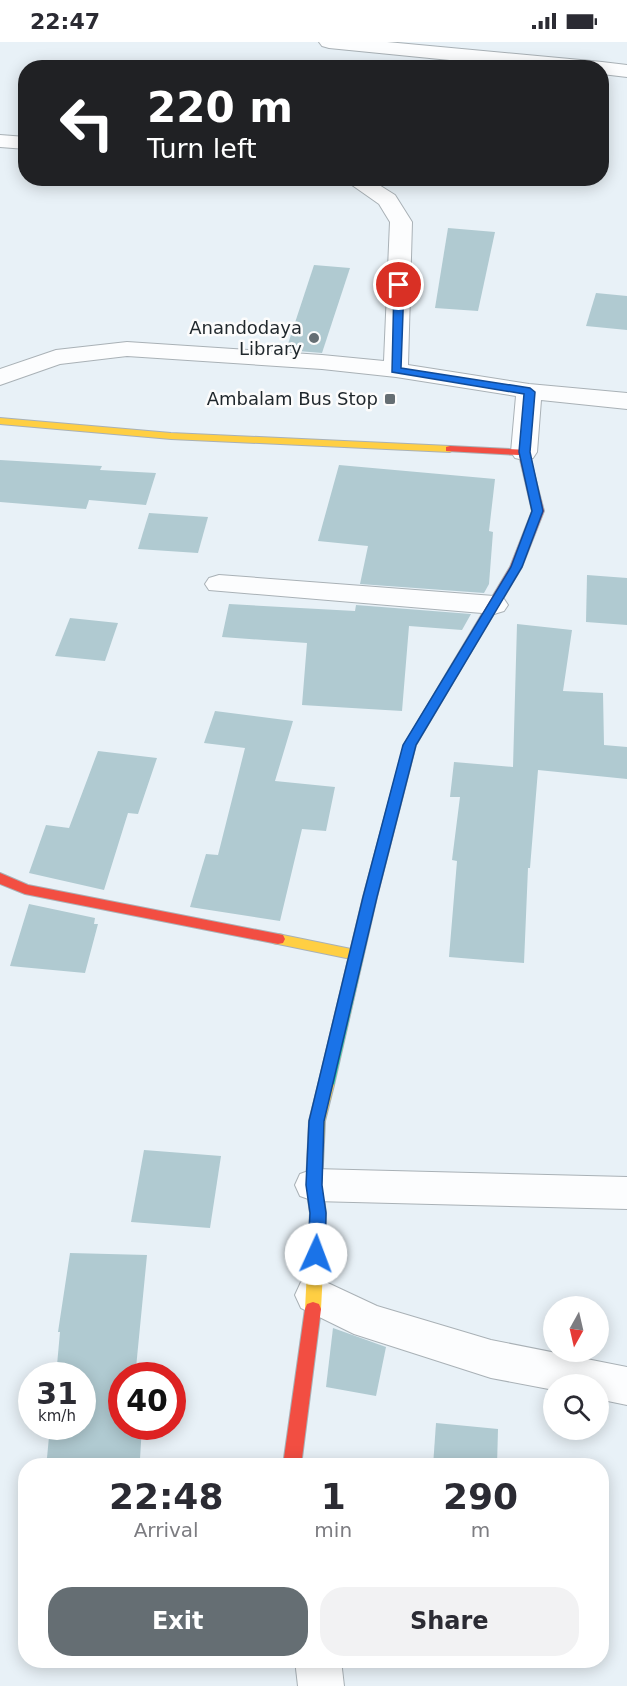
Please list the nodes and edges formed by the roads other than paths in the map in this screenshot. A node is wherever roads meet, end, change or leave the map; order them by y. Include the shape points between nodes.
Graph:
1 (329, 42) edge
2 (568, 60) edge
3 (609, 69) edge
4 (627, 71) edge
5 (0, 141) edge
6 (18, 142) edge
7 (365, 186) edge
8 (396, 370) junction
9 (0, 378) edge
10 (530, 392) junction
11 (627, 401) edge
12 (0, 421) edge
13 (524, 452) junction
14 (219, 584) dead end
15 (494, 605) junction
16 (0, 878) edge
17 (356, 955) junction
18 (314, 1185) junction
19 (627, 1193) edge
20 (315, 1295) junction
21 (627, 1386) edge
22 (293, 1458) edge
23 (319, 1668) edge
24 (321, 1686) edge

1 - 2 street
3 - 4 street
5 - 6 street
7 - 8 street via 387,200 401,222
8 - 9 street via 127,349 56,357
8 - 10 street
10 - 11 street
10 - 13 street
12 - 13 street via 171,436
13 - 15 street via 538,511 516,567
14 - 15 street
15 - 17 street via 410,745
16 - 17 street via 25,889
17 - 18 street via 317,1121
18 - 19 street
18 - 20 street via 318,1213
20 - 21 street via 368,1321 491,1359
20 - 22 street
23 - 24 street

